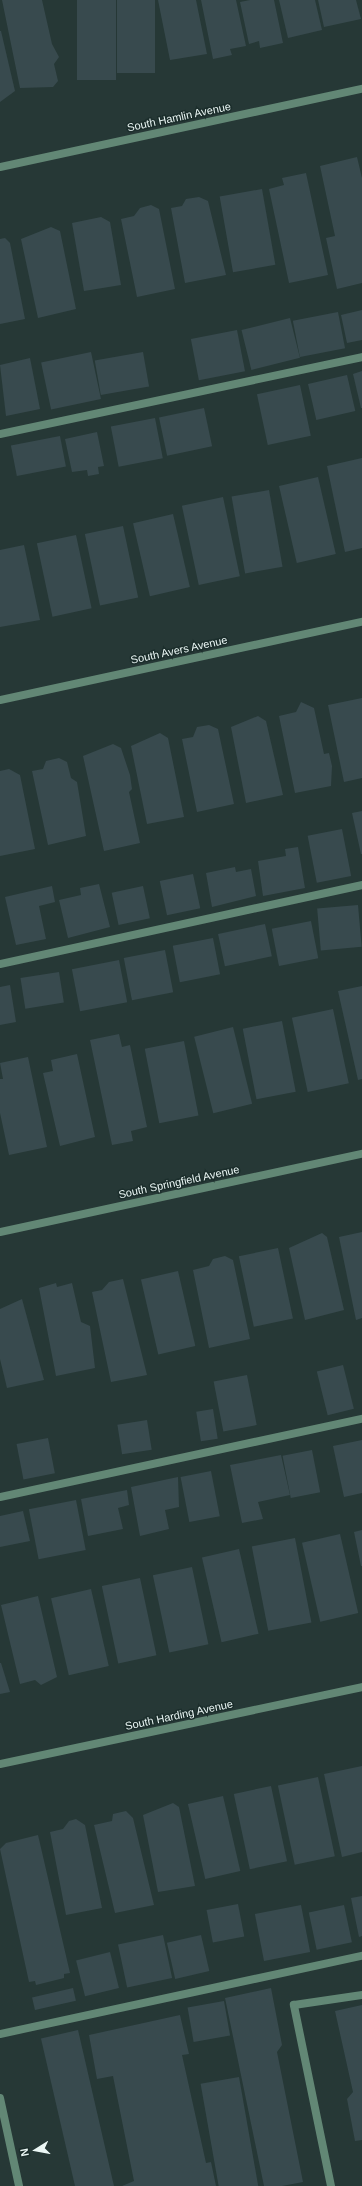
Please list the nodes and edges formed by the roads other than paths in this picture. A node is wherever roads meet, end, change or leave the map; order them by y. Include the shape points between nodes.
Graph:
1 (362, 89) edge
2 (0, 167) edge
3 (362, 357) edge
4 (0, 434) edge
5 (362, 622) edge
6 (0, 700) edge
7 (362, 886) edge
8 (0, 964) edge
9 (362, 1154) edge
10 (0, 1232) edge
11 (362, 1419) edge
12 (0, 1497) edge
13 (362, 1687) edge
14 (0, 1764) edge
15 (362, 1956) edge
16 (362, 1995) edge
17 (0, 2034) edge
18 (0, 2098) edge
19 (19, 2186) edge
20 (331, 2186) edge

1 - 2 street, South Hamlin Avenue
3 - 4 street
5 - 6 street, South Avers Avenue
7 - 8 street
9 - 10 street, South Springfield Avenue
11 - 12 street
13 - 14 street, South Harding Avenue
15 - 17 street
16 - 20 street via 294,2005
18 - 19 street

